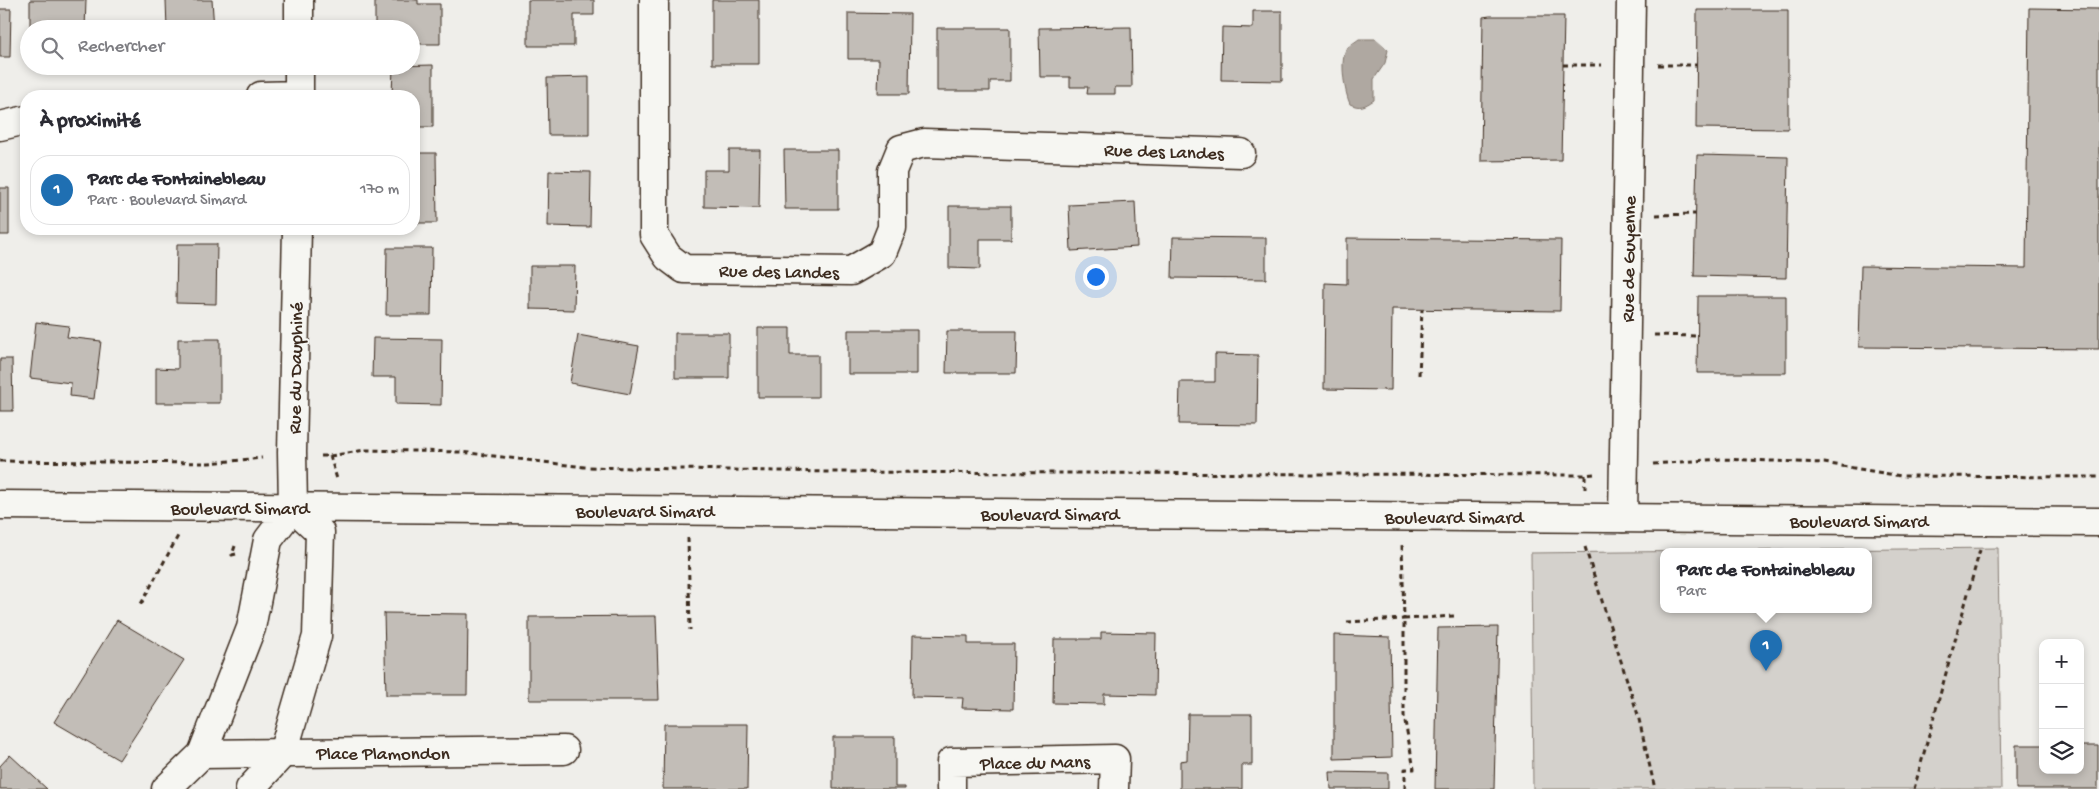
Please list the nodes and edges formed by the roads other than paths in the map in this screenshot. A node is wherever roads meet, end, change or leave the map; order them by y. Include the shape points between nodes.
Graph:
1 (299, 0) edge
2 (654, 0) edge
3 (1631, 0) edge
4 (299, 20) edge
5 (299, 75) edge
6 (299, 90) edge
7 (20, 121) edge
8 (0, 126) edge
9 (1240, 153) dead end
10 (297, 235) edge
11 (0, 505) edge
12 (293, 507) junction
13 (1623, 518) junction
14 (2099, 522) edge
15 (564, 750) dead end
16 (283, 753) junction
17 (202, 754) junction
18 (166, 789) edge
19 (250, 789) edge
20 (951, 789) edge
21 (1114, 789) edge

1 - 4 street
2 - 9 street, Rue des Landes via 654,234 668,257 684,269 852,271 882,254 892,228 892,171 901,149 924,143
3 - 13 street, Rue de Guyenne
5 - 6 street
7 - 8 street
10 - 12 street, Rue du Dauphiné
11 - 12 street, Boulevard Simard
12 - 13 street, Boulevard Simard
12 - 16 street via 320,532 317,636
12 - 17 street via 268,540 252,628
13 - 14 street, Boulevard Simard
15 - 16 street, Place Plamondon
16 - 17 street, Place Plamondon
16 - 19 street
17 - 18 street
20 - 21 street, Place du Mans via 951,762 1115,759

